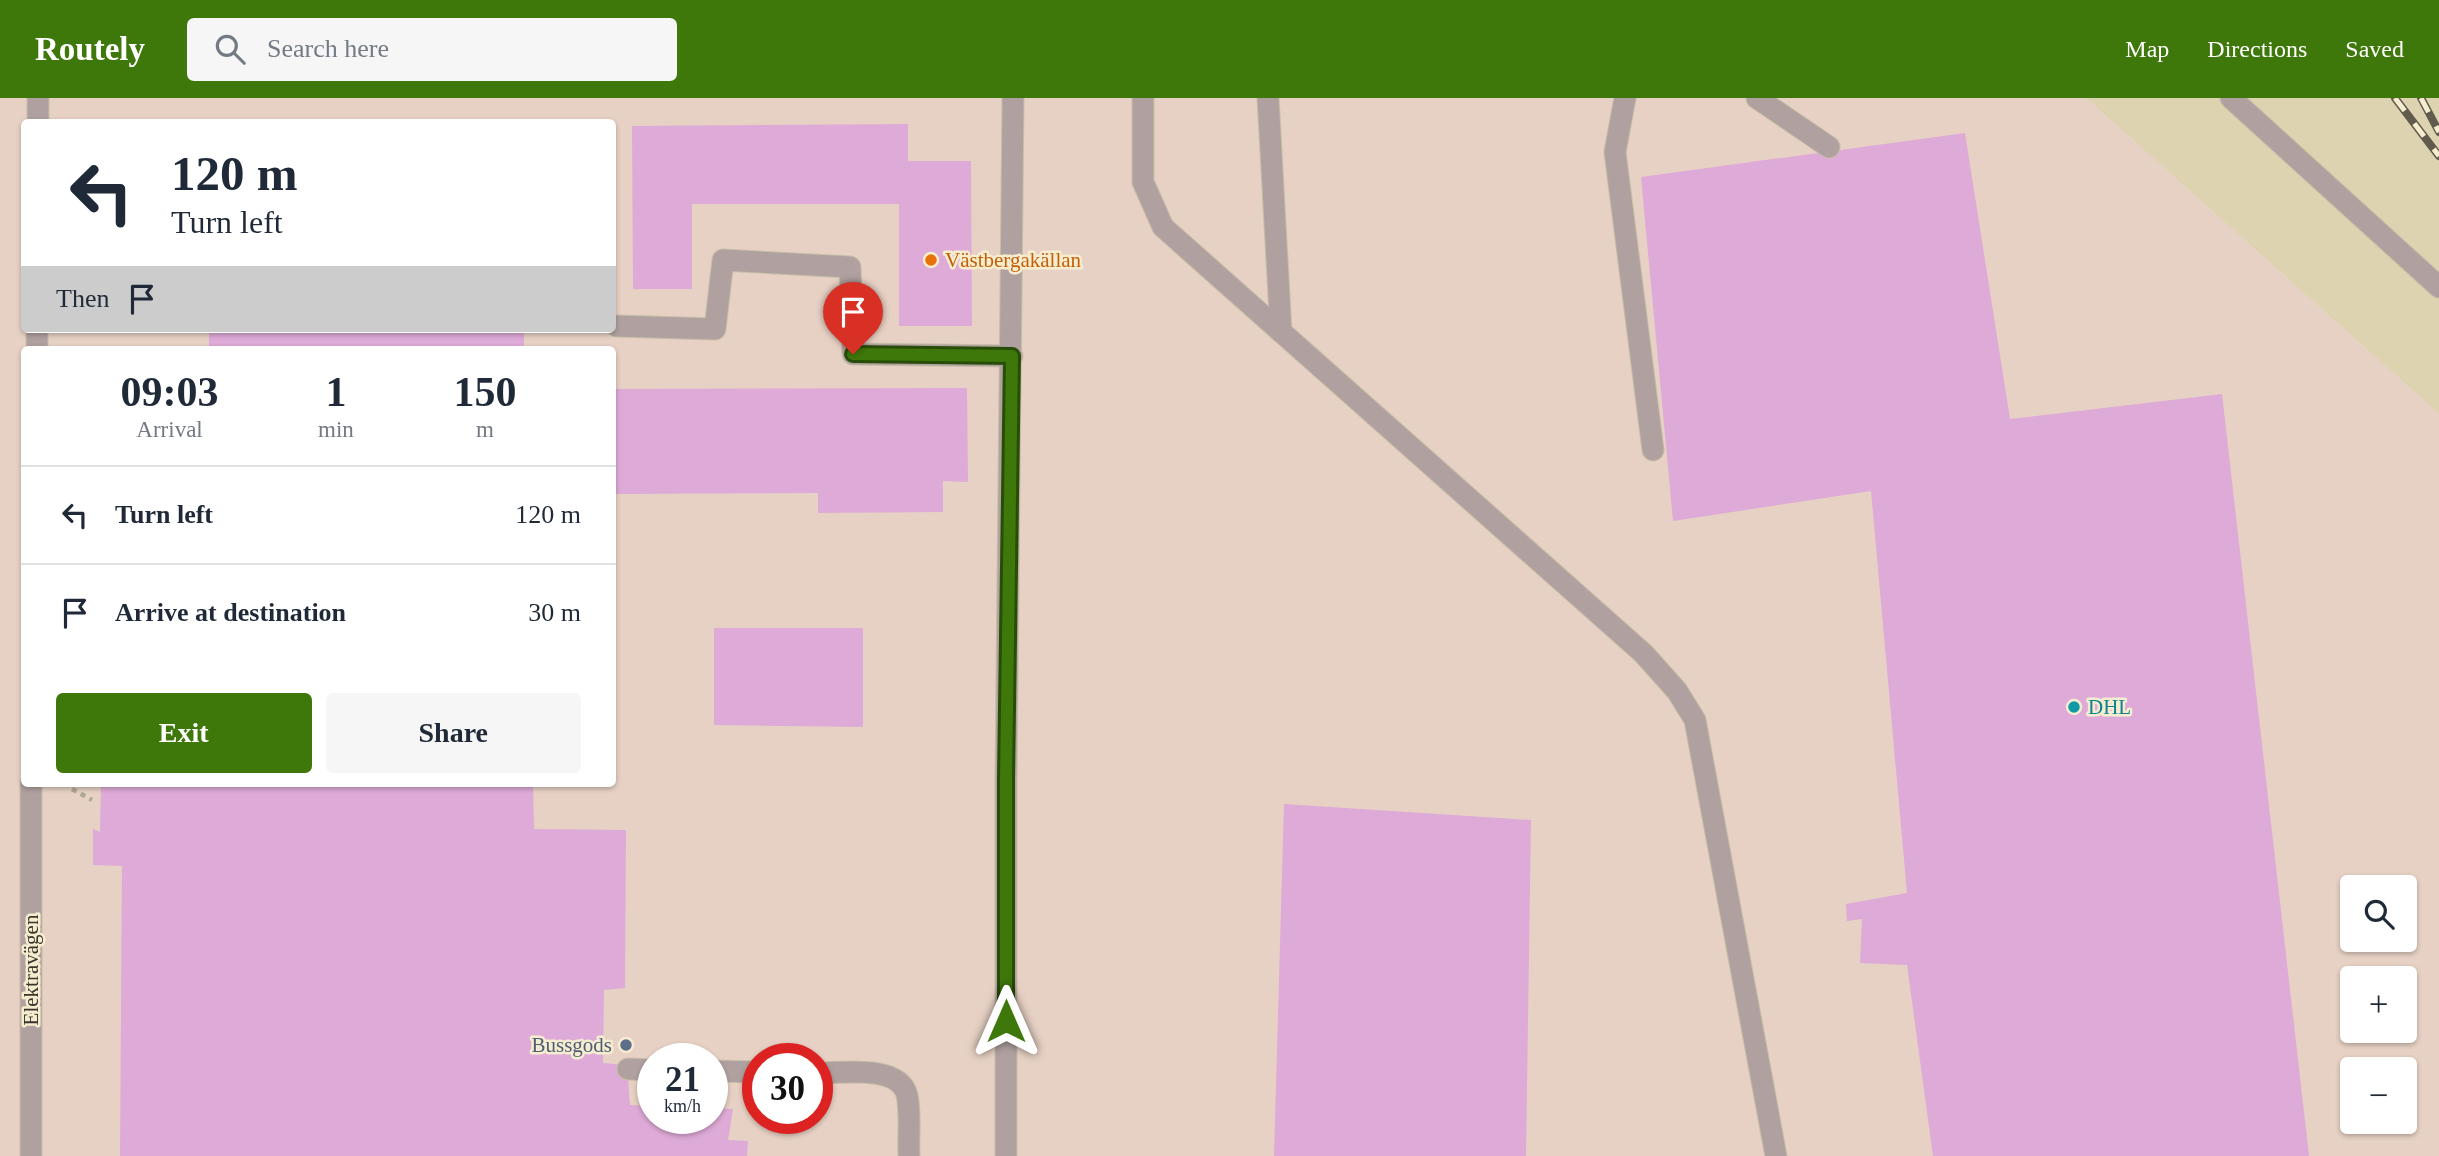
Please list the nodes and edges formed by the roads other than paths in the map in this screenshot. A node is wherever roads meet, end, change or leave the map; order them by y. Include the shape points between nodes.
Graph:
1 (38, 98) edge
2 (1013, 98) edge
3 (1143, 98) edge
4 (1268, 98) edge
5 (1625, 98) edge
6 (1757, 98) edge
7 (2231, 98) edge
8 (38, 119) edge
9 (1829, 147) dead end
10 (2439, 288) edge
11 (617, 326) dead end
12 (1281, 332) junction
13 (1012, 356) junction
14 (1653, 450) dead end
15 (32, 787) edge
16 (628, 1069) dead end
17 (637, 1069) edge
18 (833, 1073) edge
19 (31, 1156) edge
20 (909, 1156) edge
21 (1006, 1156) edge
22 (1776, 1156) edge

1 - 8 street
2 - 13 street
3 - 12 street via 1143,182 1163,227
4 - 12 street
5 - 14 street via 1615,152
6 - 9 street
7 - 10 street
11 - 13 street via 715,329 723,260 850,268 853,354
12 - 22 street via 1644,654 1695,720
13 - 21 street
15 - 19 street, Elektravägen
16 - 17 street
18 - 20 street via 881,1074 899,1082 907,1094

